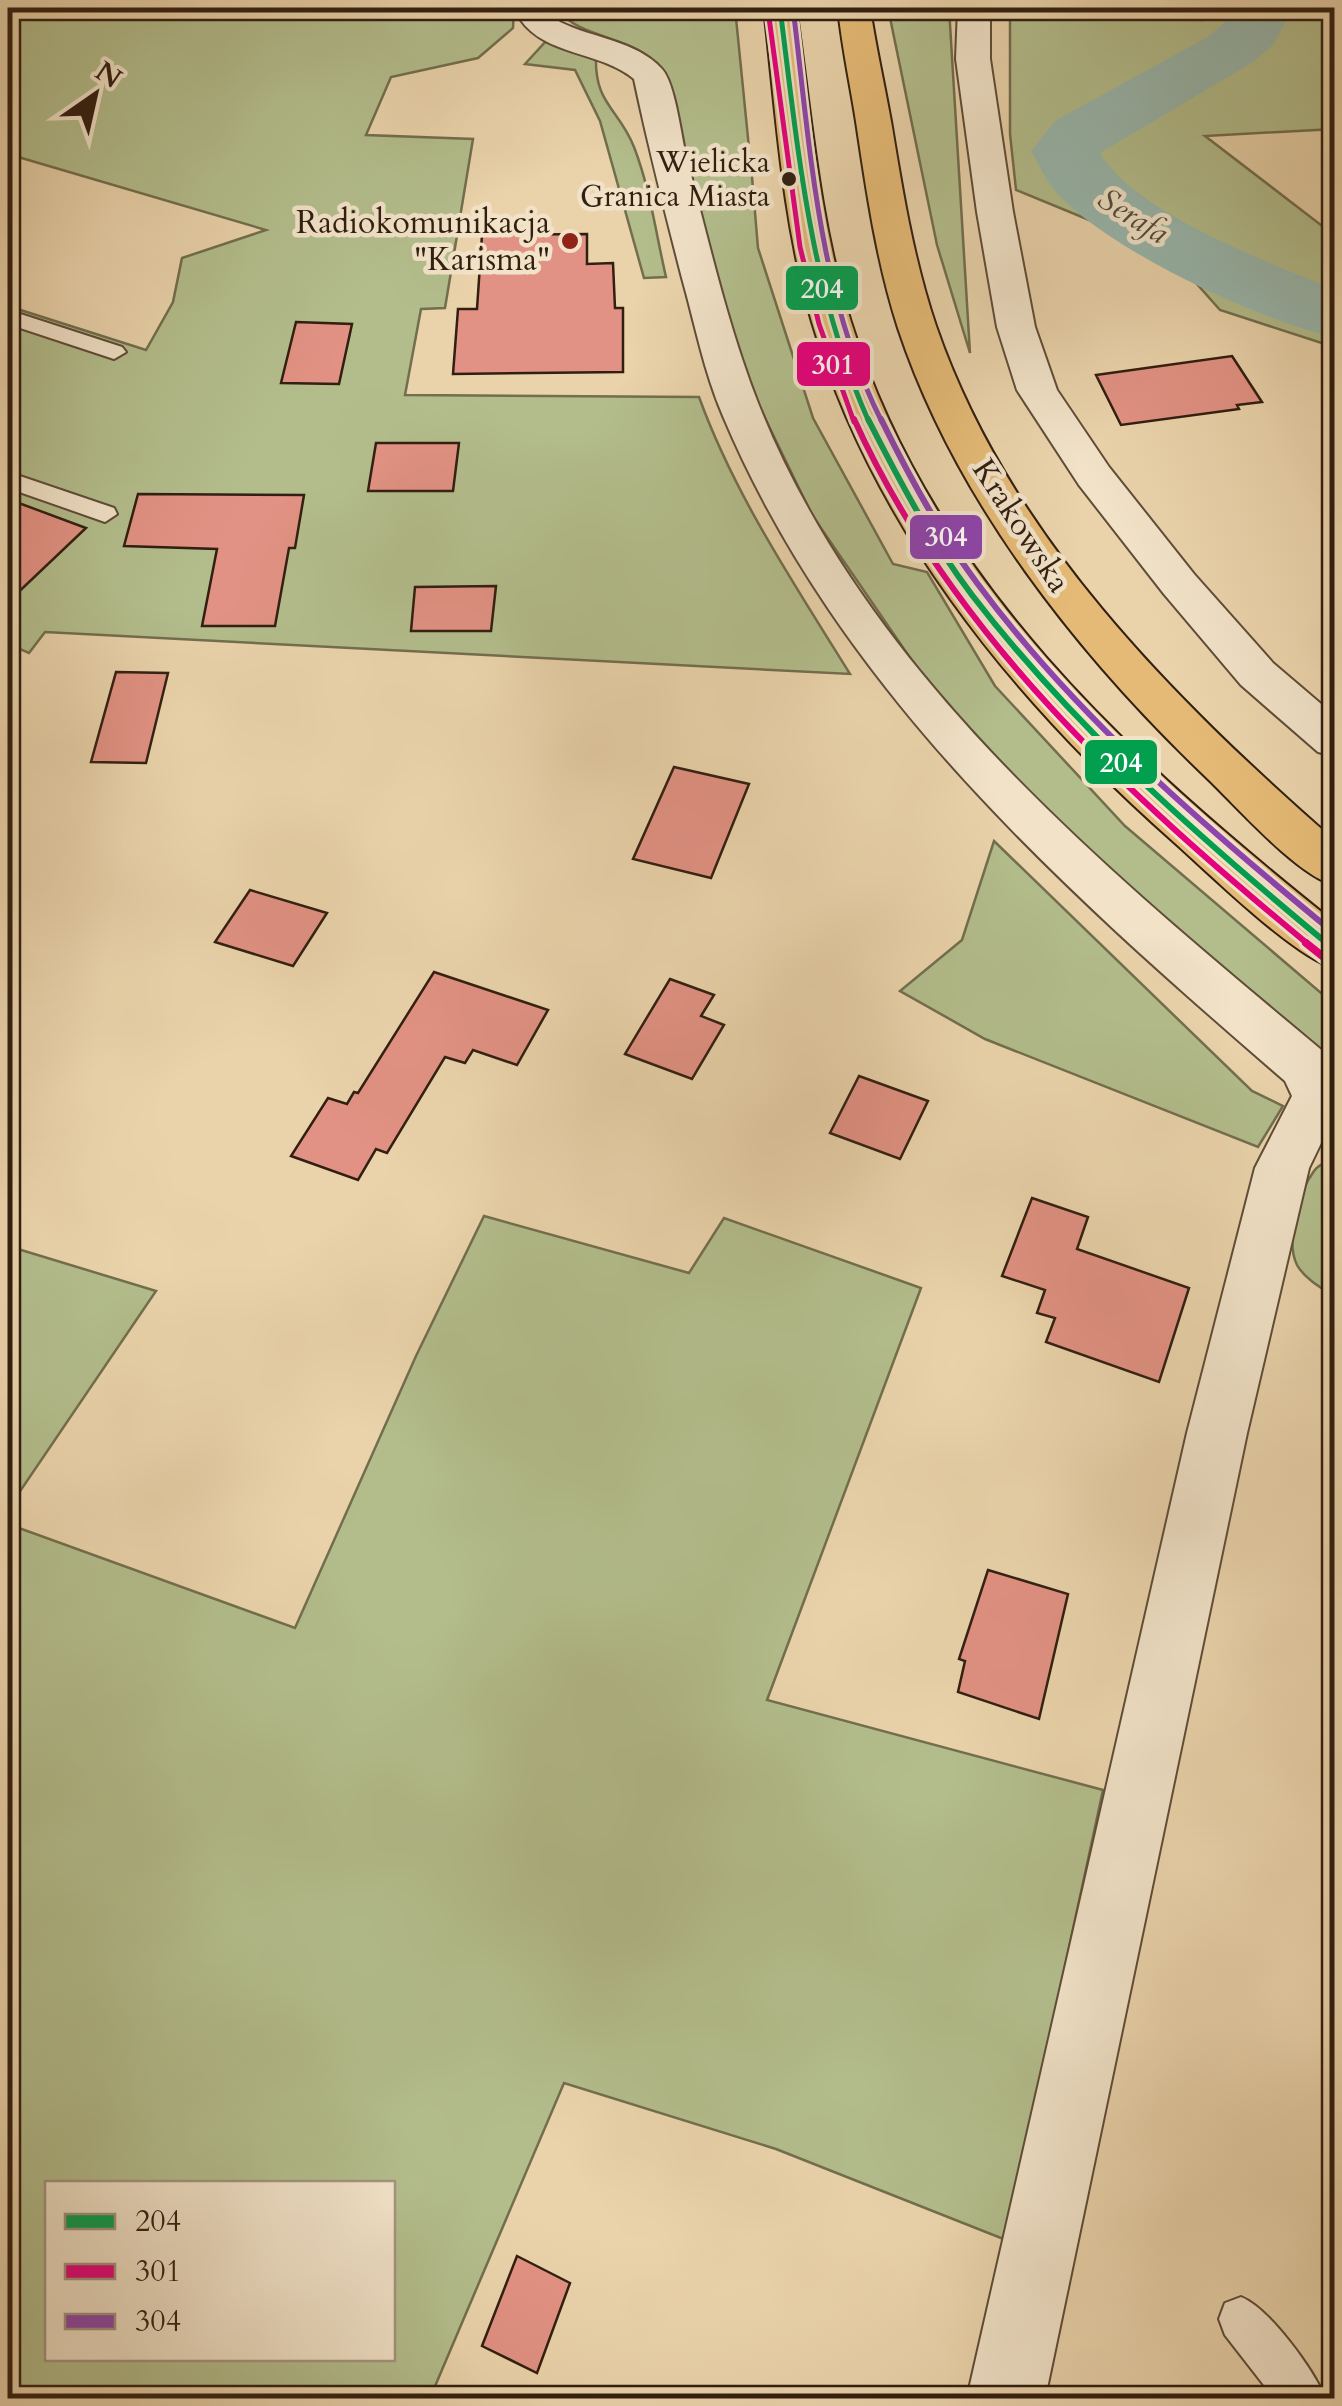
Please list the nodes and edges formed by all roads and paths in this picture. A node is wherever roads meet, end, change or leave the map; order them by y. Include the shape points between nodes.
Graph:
1 (535, 8) edge
2 (780, 8) edge
3 (854, 8) edge
4 (974, 8) edge
5 (8, 317) edge
6 (114, 352) dead end
7 (8, 480) edge
8 (105, 514) dead end
9 (1334, 740) edge
10 (1334, 868) edge
11 (1334, 949) edge
12 (1240, 2319) dead end
13 (1006, 2398) edge
14 (1302, 2398) edge

1 - 13 street via 546,29 613,51 650,76 739,405 774,479 860,624 1014,807 1149,935 1306,1068 1318,1096 1282,1168 1216,1433
2 - 11 main road, Krakowska via 832,323 871,427 927,531 1016,652 1081,726 1150,794
3 - 10 main road, Krakowska via 898,258 926,352 983,470 1100,638 1178,723
4 - 9 street via 973,59 995,212 1016,327 1038,390 1094,476 1179,584 1258,674
5 - 6 lane
7 - 8 lane
12 - 14 lane

